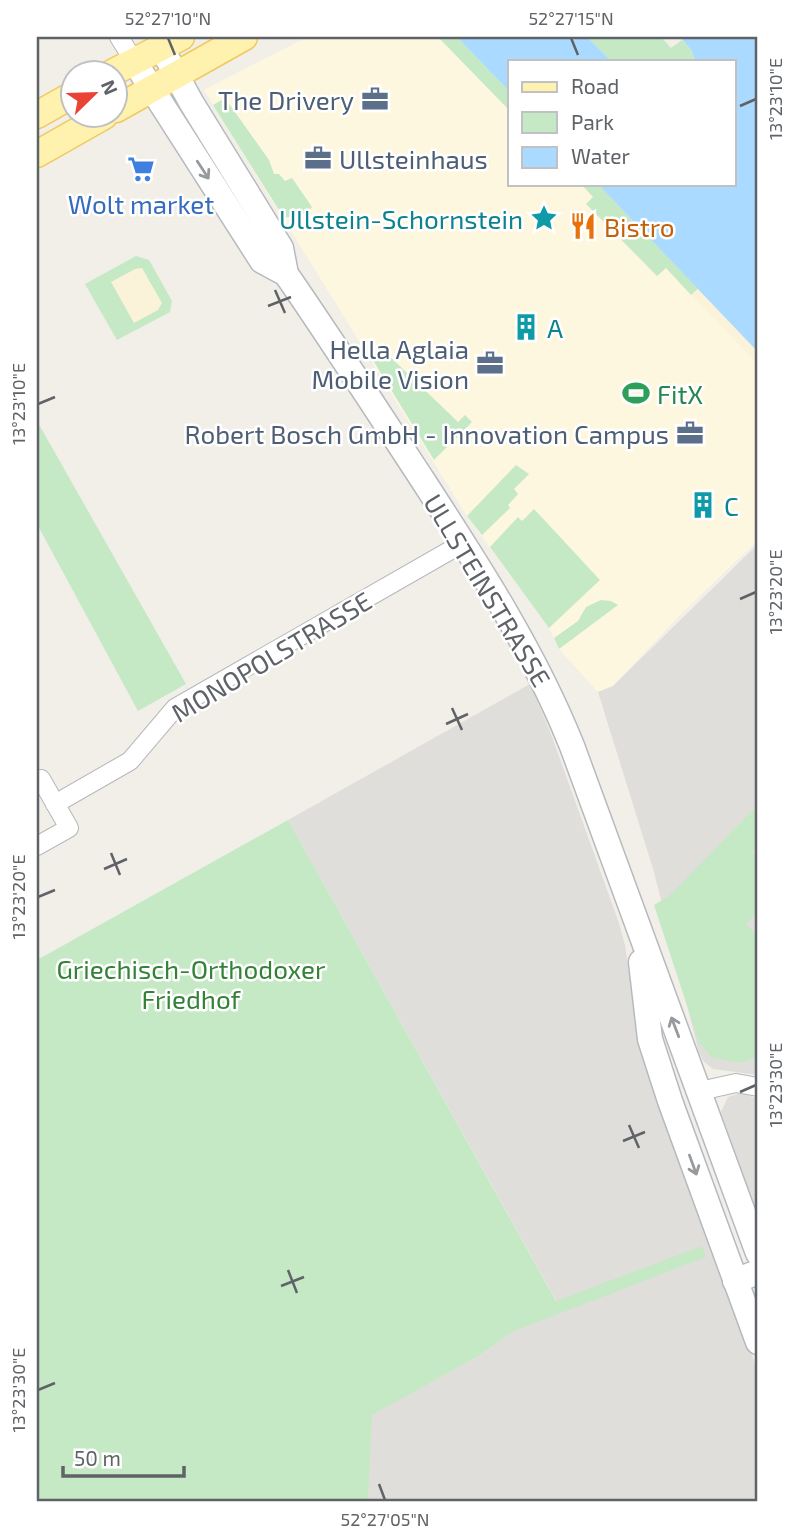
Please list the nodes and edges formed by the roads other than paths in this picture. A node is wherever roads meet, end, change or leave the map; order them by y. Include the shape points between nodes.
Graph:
1 (119, 37) edge
2 (244, 37) edge
3 (166, 40) edge
4 (134, 61) junction
5 (130, 63) edge
6 (176, 74) junction
7 (151, 89) junction
8 (130, 101) edge
9 (60, 102) edge
10 (37, 115) edge
11 (79, 130) edge
12 (37, 154) edge
13 (286, 274) junction
14 (463, 542) junction
15 (37, 782) edge
16 (55, 804) junction
17 (37, 846) edge
18 (639, 933) junction
19 (758, 1087) edge
20 (700, 1091) junction
21 (670, 1101) junction
22 (758, 1252) edge
23 (758, 1272) edge
24 (735, 1281) junction
25 (758, 1342) edge

1 - 4 street, ULLSTEINSTRASSE
2 - 6 main road
3 - 4 main road
3 - 6 street, ULLSTEINSTRASSE
4 - 5 main road
4 - 7 street, ULLSTEINSTRASSE
6 - 7 main road
6 - 13 street, ULLSTEINSTRASSE via 281,248
7 - 8 main road
7 -> 13 street, ULLSTEINSTRASSE via 261,261
9 - 10 main road
11 - 12 main road
13 - 14 street, ULLSTEINSTRASSE
14 - 16 street, MONOPOLSTRASSE via 175,708 130,761
14 - 18 street, ULLSTEINSTRASSE via 519,632 554,702
15 - 16 street via 41,779
16 - 17 street via 69,828
20 -> 18 street, ULLSTEINSTRASSE
18 - 21 street, ULLSTEINSTRASSE via 650,1039
19 - 20 street via 736,1083
20 - 21 street
20 - 22 street, ULLSTEINSTRASSE
21 -> 24 street, ULLSTEINSTRASSE
23 - 24 street
24 - 25 street, ULLSTEINSTRASSE

